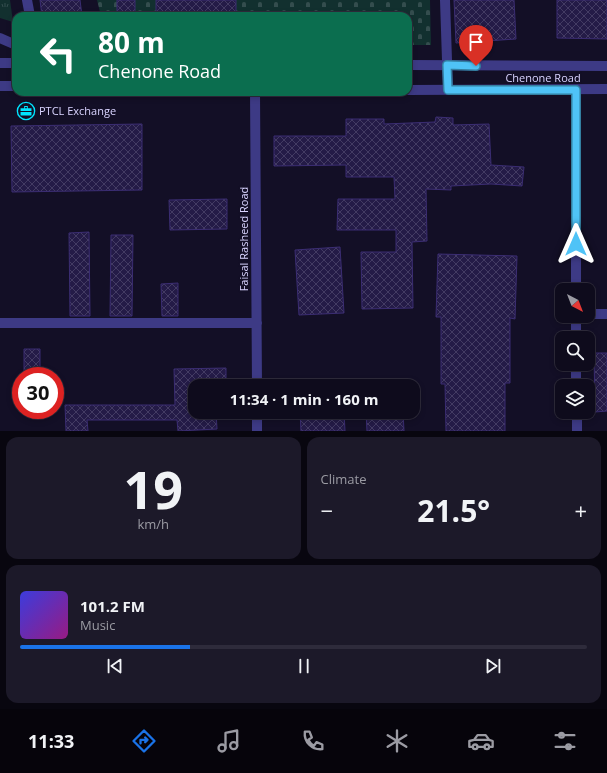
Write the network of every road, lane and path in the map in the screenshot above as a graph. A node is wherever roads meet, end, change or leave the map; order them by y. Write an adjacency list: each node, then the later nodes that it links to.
1 (27, 0): 3 (street)
2 (445, 0): 9 (street)
3 (29, 12)
4 (0, 38): 5 (street)
5 (12, 43)
6 (0, 62): 7 (street)
7 (12, 63)
8 (412, 65): 9 (street, Chenone Road)
9 (447, 65): 10 (street, Chenone Road); 15 (street)
10 (607, 66)
11 (0, 86): 12 (street)
12 (12, 86)
13 (607, 89): 16 (street, Chenone Road)
14 (412, 90): 15 (street, Chenone Road)
15 (448, 90): 16 (street, Chenone Road)
16 (576, 90): 18 (street)
17 (255, 96): 21 (street, Faisal Rasheed Road)
18 (576, 283)
19 (595, 314): 20 (street)
20 (607, 314)
21 (256, 323): 22 (street); 23 (street, Faisal Rasheed Road)
22 (0, 324)
23 (257, 379)
24 (257, 419): 26 (street)
25 (576, 419): 27 (street)
26 (257, 431)
27 (577, 431)

